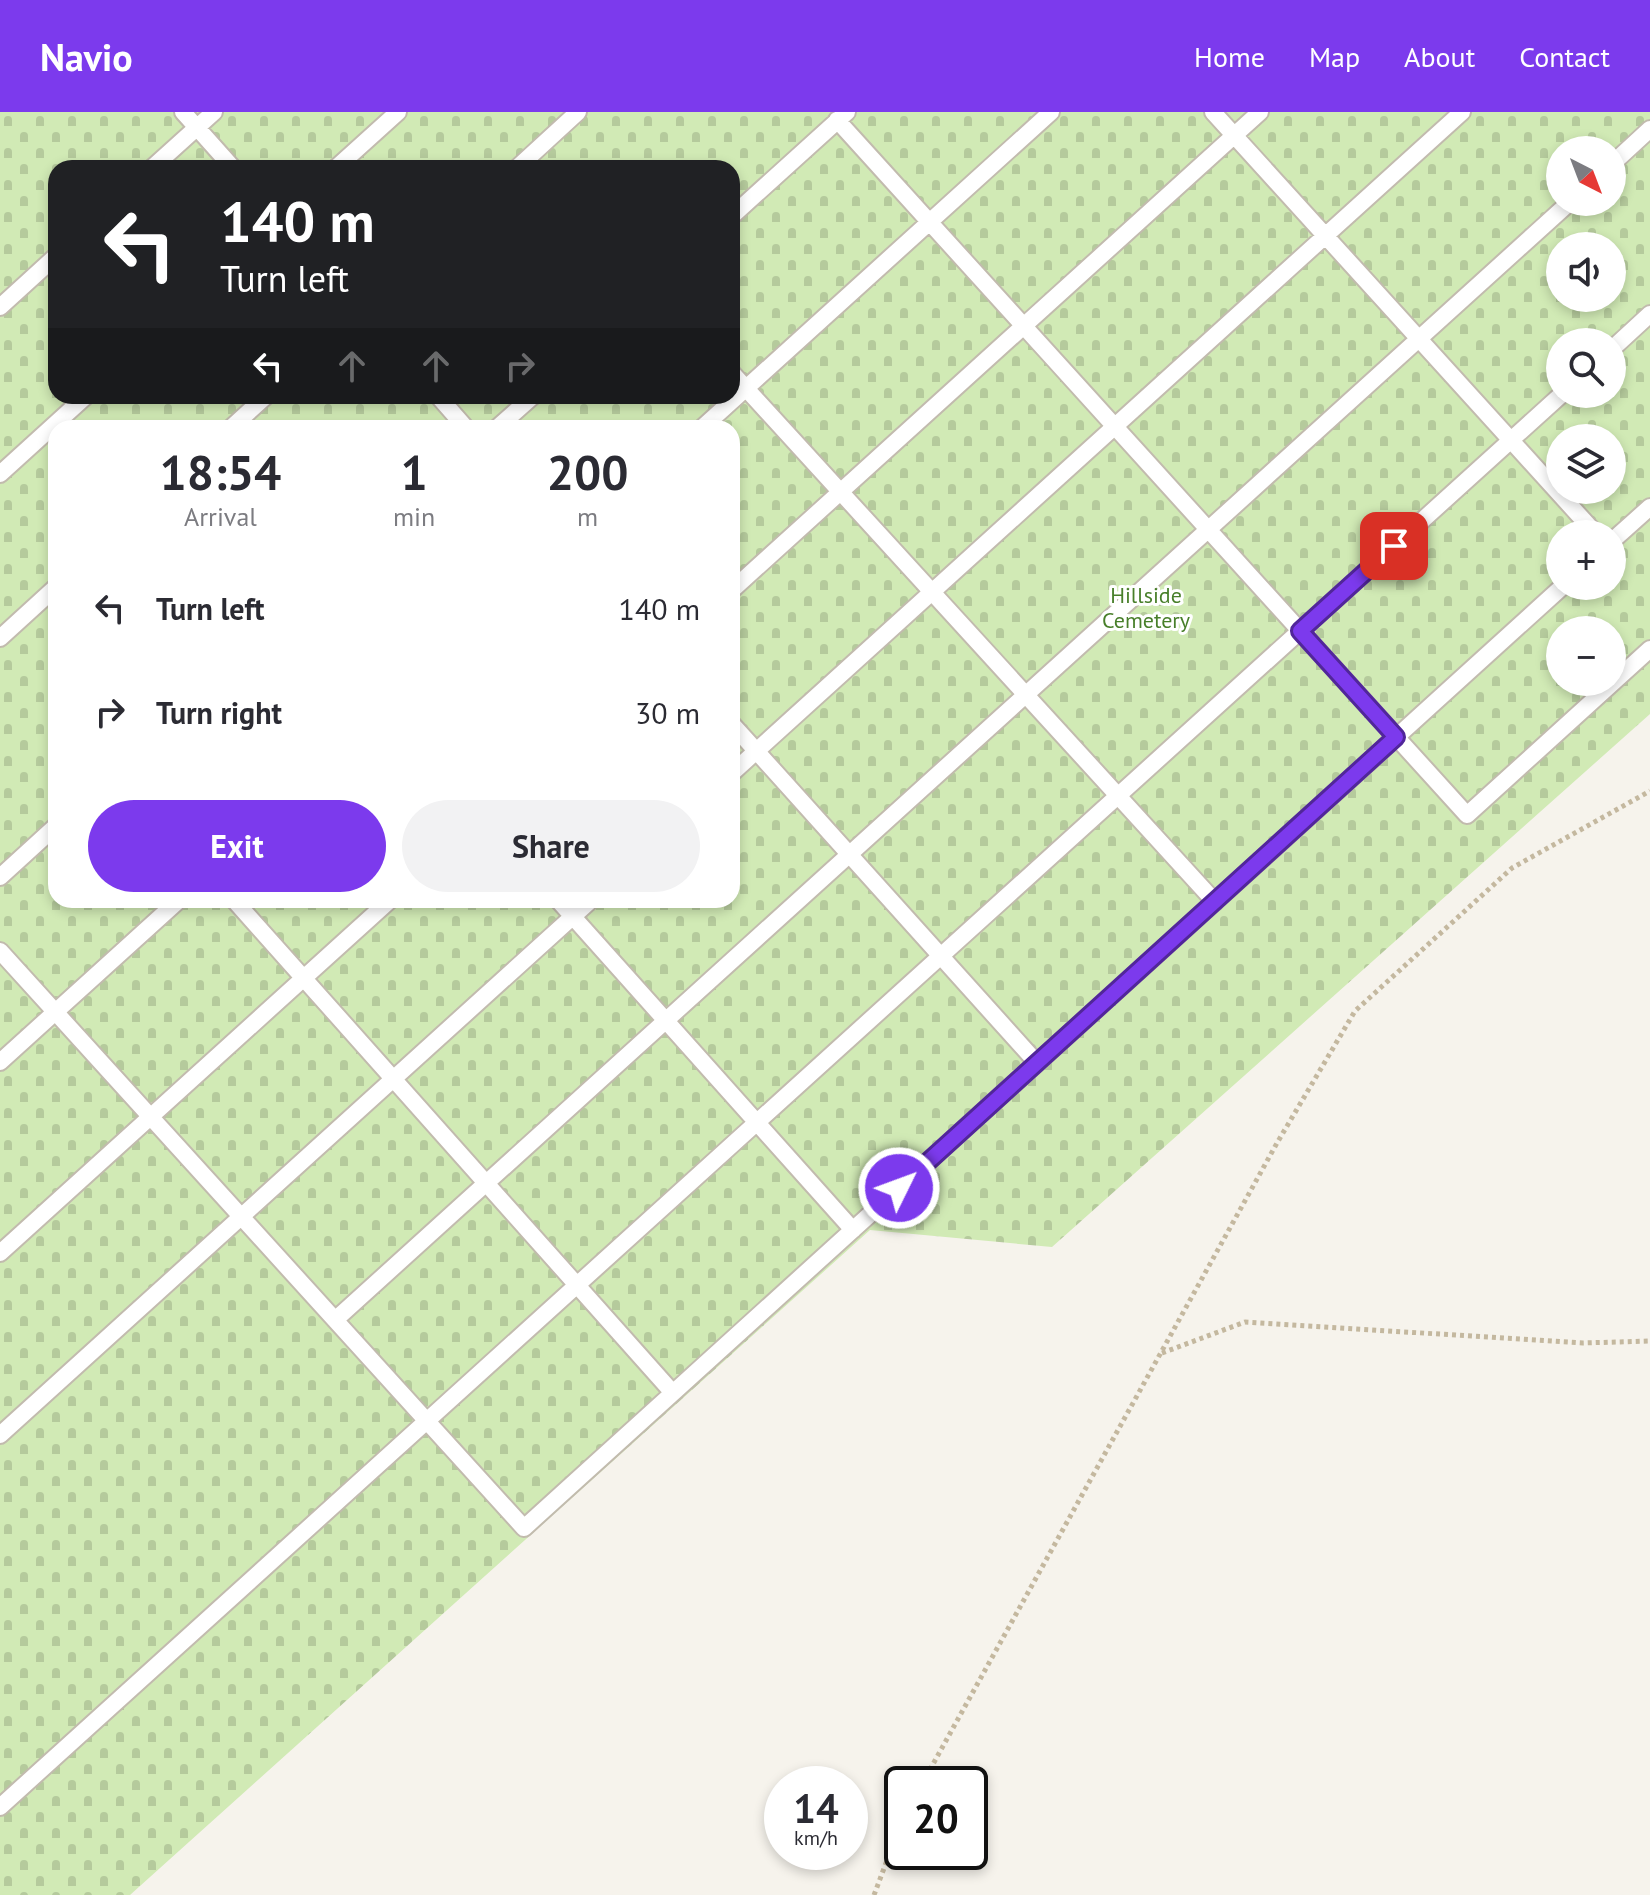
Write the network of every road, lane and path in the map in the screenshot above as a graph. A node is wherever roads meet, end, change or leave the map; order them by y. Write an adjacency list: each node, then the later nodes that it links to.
1 (183, 112): 10 (lane)
2 (214, 112): 10 (lane)
3 (398, 112): 16 (lane)
4 (578, 112): 17 (lane)
5 (1051, 112): 20 (lane)
6 (1213, 112): 12 (lane)
7 (1260, 112): 12 (lane)
8 (1462, 112): 21 (lane)
9 (842, 116): 18 (lane); 20 (lane)
10 (197, 127): 14 (lane); 15 (lane)
11 (1650, 129): 13 (lane)
12 (1234, 136): 21 (lane); 25 (lane)
13 (1626, 151)
14 (161, 160)
15 (226, 160)
16 (345, 160)
17 (526, 160)
18 (740, 209)
19 (1555, 216): 27 (lane)
20 (930, 222): 25 (lane); 29 (lane)
21 (1325, 236): 27 (lane); 42 (lane)
22 (48, 263): 23 (lane)
23 (0, 307)
24 (1650, 314): 26 (lane)
25 (1024, 326): 42 (lane); 46 (lane)
26 (1626, 336)
27 (1419, 339): 44 (lane); 50 (lane)
28 (740, 382): 29 (lane)
29 (746, 388): 30 (lane); 46 (lane)
30 (740, 393)
31 (77, 404): 37 (lane)
32 (257, 404): 38 (lane)
33 (445, 404): 39 (lane)
34 (524, 404): 40 (lane)
35 (728, 404): 41 (lane)
36 (1546, 408): 44 (lane)
37 (60, 420)
38 (240, 420)
39 (459, 420)
40 (506, 420)
41 (711, 420)
42 (1114, 426): 50 (lane); 52 (lane)
43 (48, 430): 45 (lane)
44 (1511, 440): 48 (lane); 55 (lane)
45 (0, 474)
46 (841, 492): 51 (lane); 52 (lane)
47 (1650, 507): 49 (lane)
48 (1583, 520)
49 (1626, 528)
50 (1208, 529): 55 (lane); 58 (lane)
51 (740, 583)
52 (932, 592): 58 (lane); 61 (lane)
53 (48, 594): 56 (lane)
54 (1548, 600): 60 (lane)
55 (1300, 631): 60 (lane); 64 (lane)
56 (0, 638)
57 (1650, 649): 60 (lane)
58 (1026, 695): 64 (lane); 66 (lane)
59 (740, 733): 61 (lane)
60 (1396, 737): 68 (lane)
61 (756, 751): 62 (lane); 66 (lane)
62 (740, 766)
63 (1650, 791): 92 (path)
64 (1118, 795): 68 (lane); 76 (lane)
65 (48, 833): 67 (lane)
66 (849, 855): 76 (lane); 79 (lane)
67 (0, 877)
68 (1215, 902): 81 (lane)
69 (170, 908): 78 (lane)
70 (241, 908): 77 (lane)
71 (381, 908): 77 (lane)
72 (566, 908): 74 (lane)
73 (582, 908): 74 (lane)
74 (573, 916): 79 (lane); 82 (lane)
75 (0, 951): 78 (lane)
76 (941, 956): 81 (lane); 84 (lane)
77 (303, 978): 82 (lane); 83 (lane)
78 (55, 1012): 80 (lane); 83 (lane)
79 (666, 1021): 84 (lane); 85 (lane)
80 (0, 1062)
81 (1037, 1063): 87 (lane)
82 (393, 1079): 85 (lane); 86 (lane)
83 (150, 1117): 86 (lane); 88 (lane)
84 (757, 1123): 87 (lane); 89 (lane)
85 (487, 1184): 89 (lane); 90 (lane)
86 (241, 1217): 90 (lane); 95 (lane)
87 (853, 1230): 93 (lane)
88 (0, 1253)
89 (577, 1285): 93 (lane); 94 (lane)
90 (335, 1320): 94 (lane)
91 (1650, 1341): 92 (path)
92 (1162, 1353): 96 (path)
93 (673, 1393): 94 (lane)
94 (427, 1421): 97 (lane)
95 (0, 1435)
96 (932, 1766)
97 (0, 1807)
98 (884, 1868): 99 (path)
99 (874, 1895)

